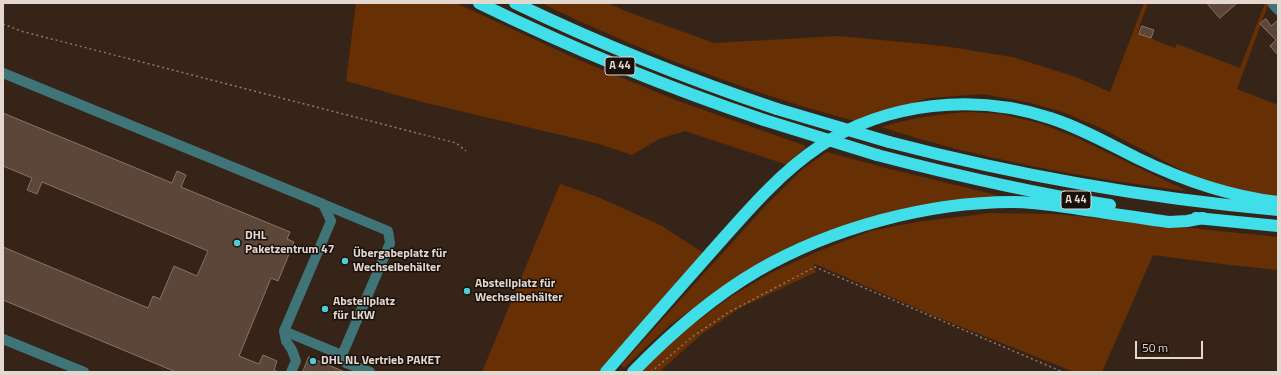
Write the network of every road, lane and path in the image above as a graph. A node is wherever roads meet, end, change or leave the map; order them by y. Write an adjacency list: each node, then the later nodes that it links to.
1 (479, 3): 11 (highway, A 44, bridge)
2 (515, 3): 10 (highway, A 44, bridge)
3 (1272, 3): 4 (street)
4 (1278, 10)
5 (3, 24): 7 (path)
6 (3, 72): 9 (street)
7 (466, 151)
8 (1278, 202): 20 (highway)
9 (323, 204): 13 (street); 15 (street)
10 (1278, 210)
11 (1203, 218): 12 (highway, A 44); 21 (highway)
12 (1278, 226)
13 (284, 331): 15 (street); 18 (street)
14 (3, 338): 17 (street)
15 (342, 354): 16 (street)
16 (356, 369): 19 (street)
17 (84, 372)
18 (291, 372)
19 (370, 372)
20 (606, 372)
21 (633, 372)
22 (651, 372): 23 (path)
23 (1063, 372)

